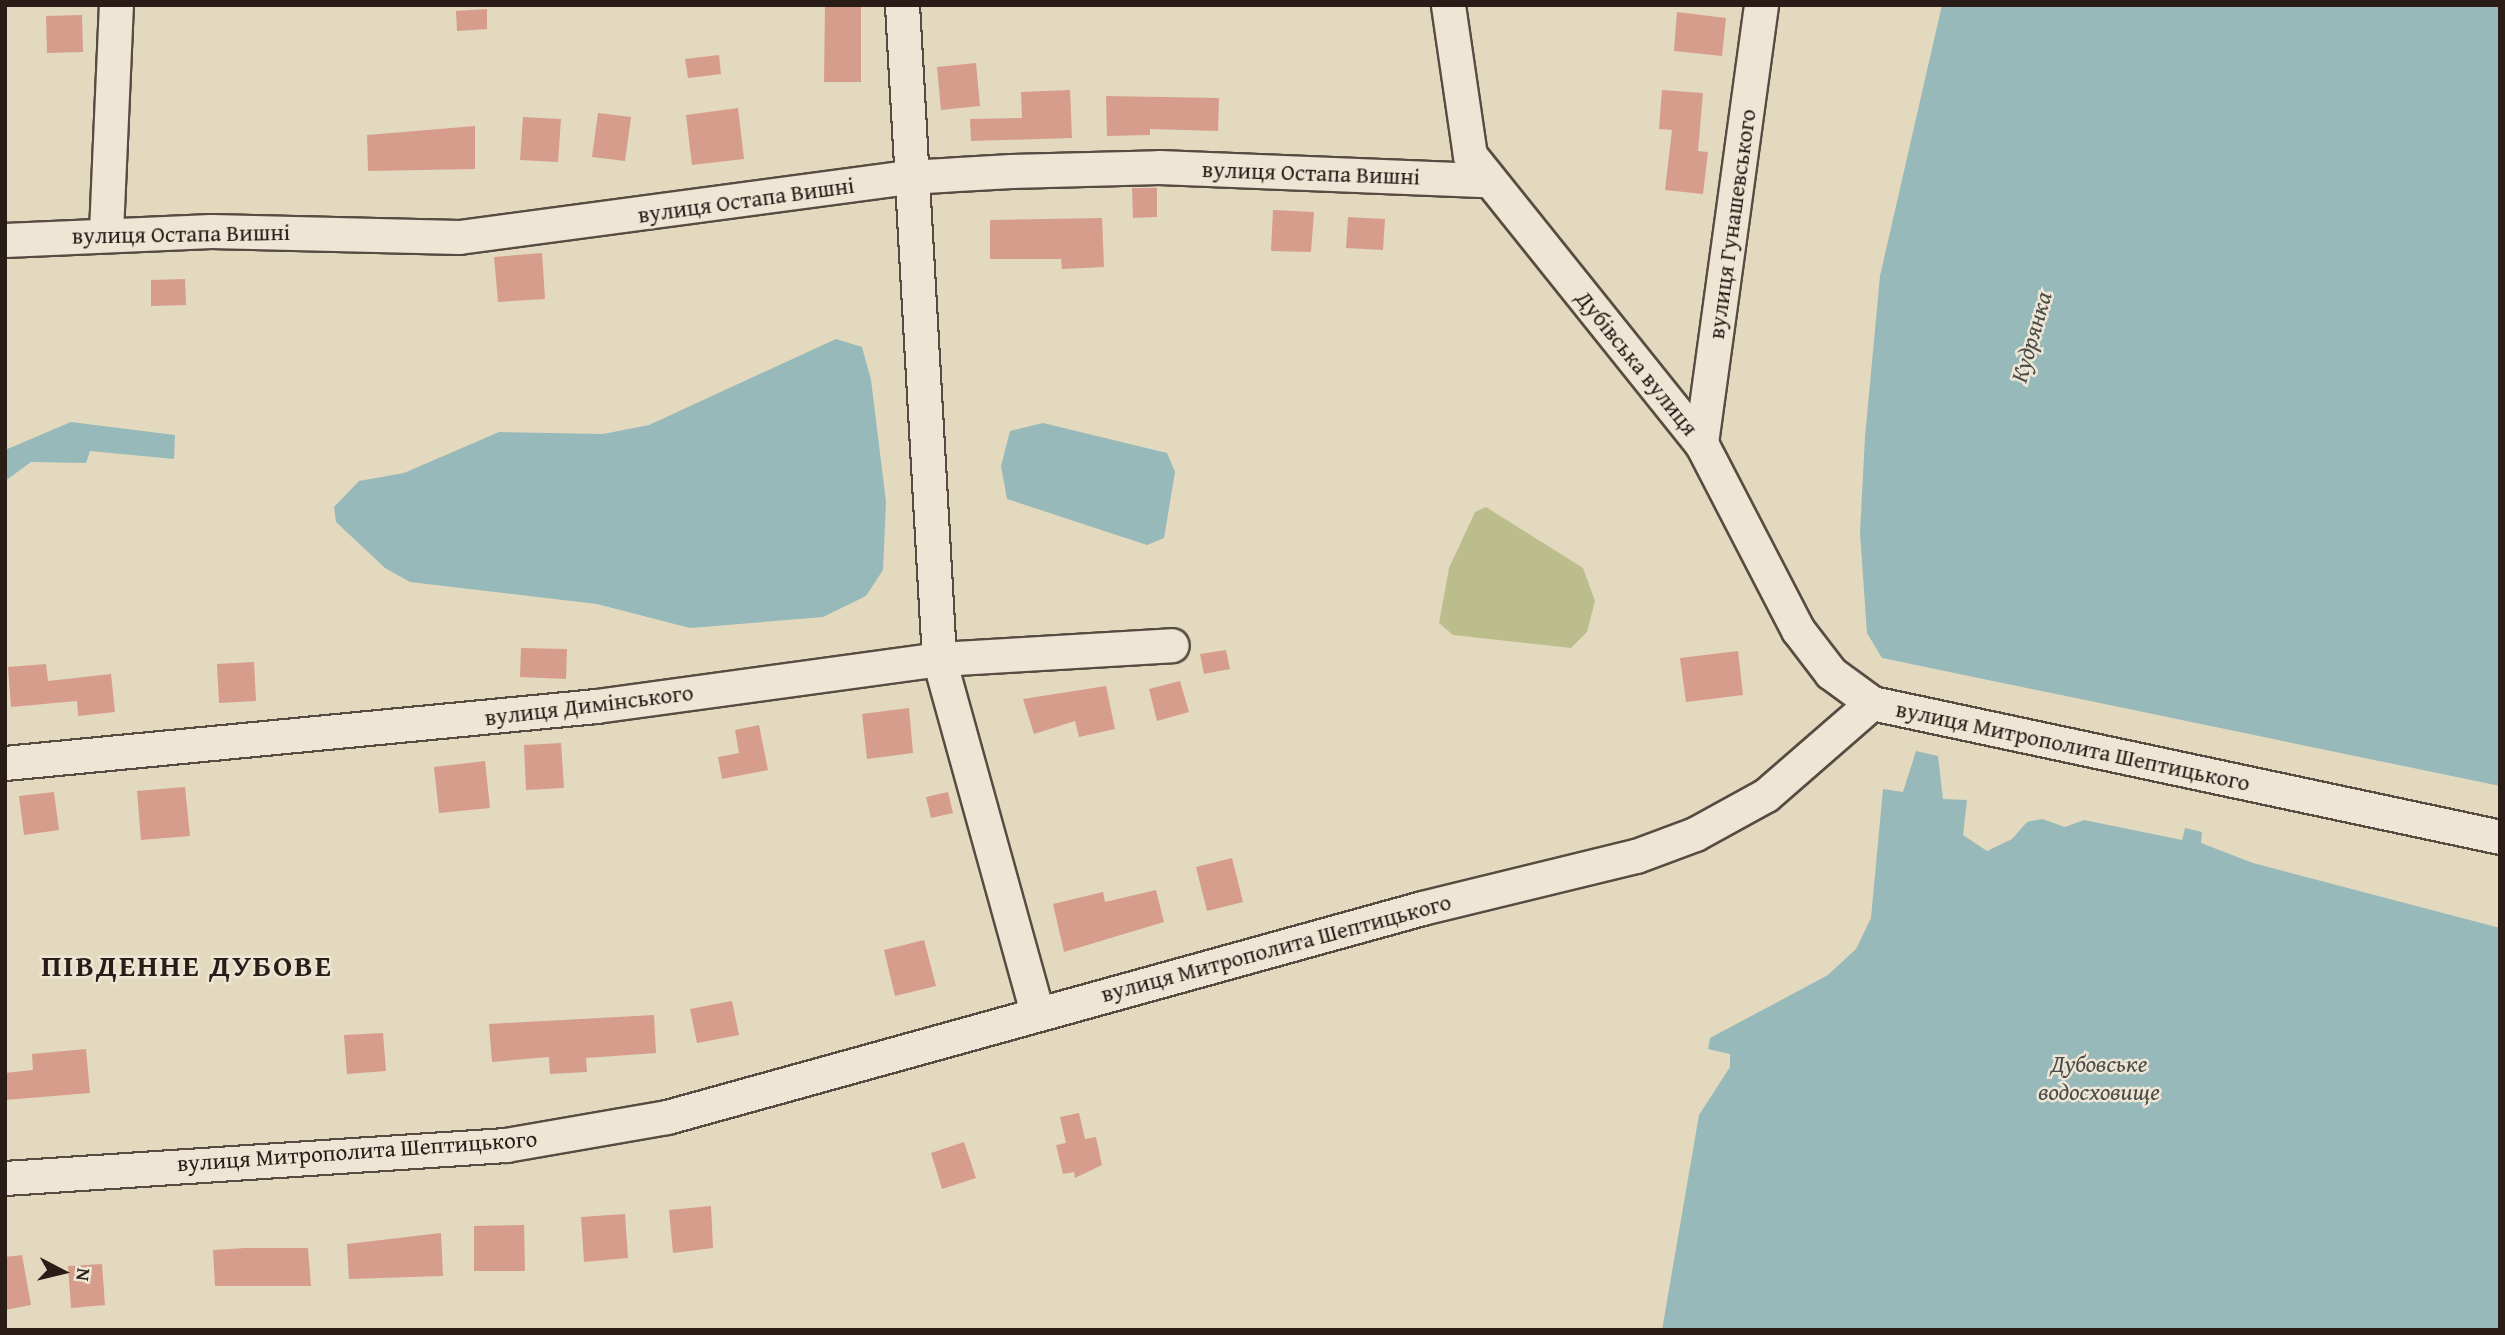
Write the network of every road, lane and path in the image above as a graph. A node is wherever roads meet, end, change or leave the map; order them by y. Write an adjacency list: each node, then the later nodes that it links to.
1 (116, 5): 7 (street)
2 (902, 5): 5 (street)
3 (1448, 5): 6 (street, Дубівська вулиця)
4 (1761, 5): 9 (street, вулиця Гунашевського)
5 (907, 177): 6 (street, вулиця Остапа Вишні); 7 (street, вулиця Остапа Вишні); 11 (street)
6 (1487, 180): 9 (street, Дубівська вулиця)
7 (106, 232): 8 (street, вулиця Остапа Вишні)
8 (5, 240)
9 (1701, 443): 12 (street, Дубівська вулиця)
10 (1172, 645): 11 (street, вулиця Димінського)
11 (939, 659): 13 (street, вулиця Димінського); 15 (street)
12 (1872, 703): 14 (street, вулиця Митрополита Шептицького); 15 (street, вулиця Митрополита Шептицького)
13 (5, 763)
14 (2500, 837)
15 (1037, 1012): 16 (street, вулиця Митрополита Шептицького)
16 (5, 1178)

